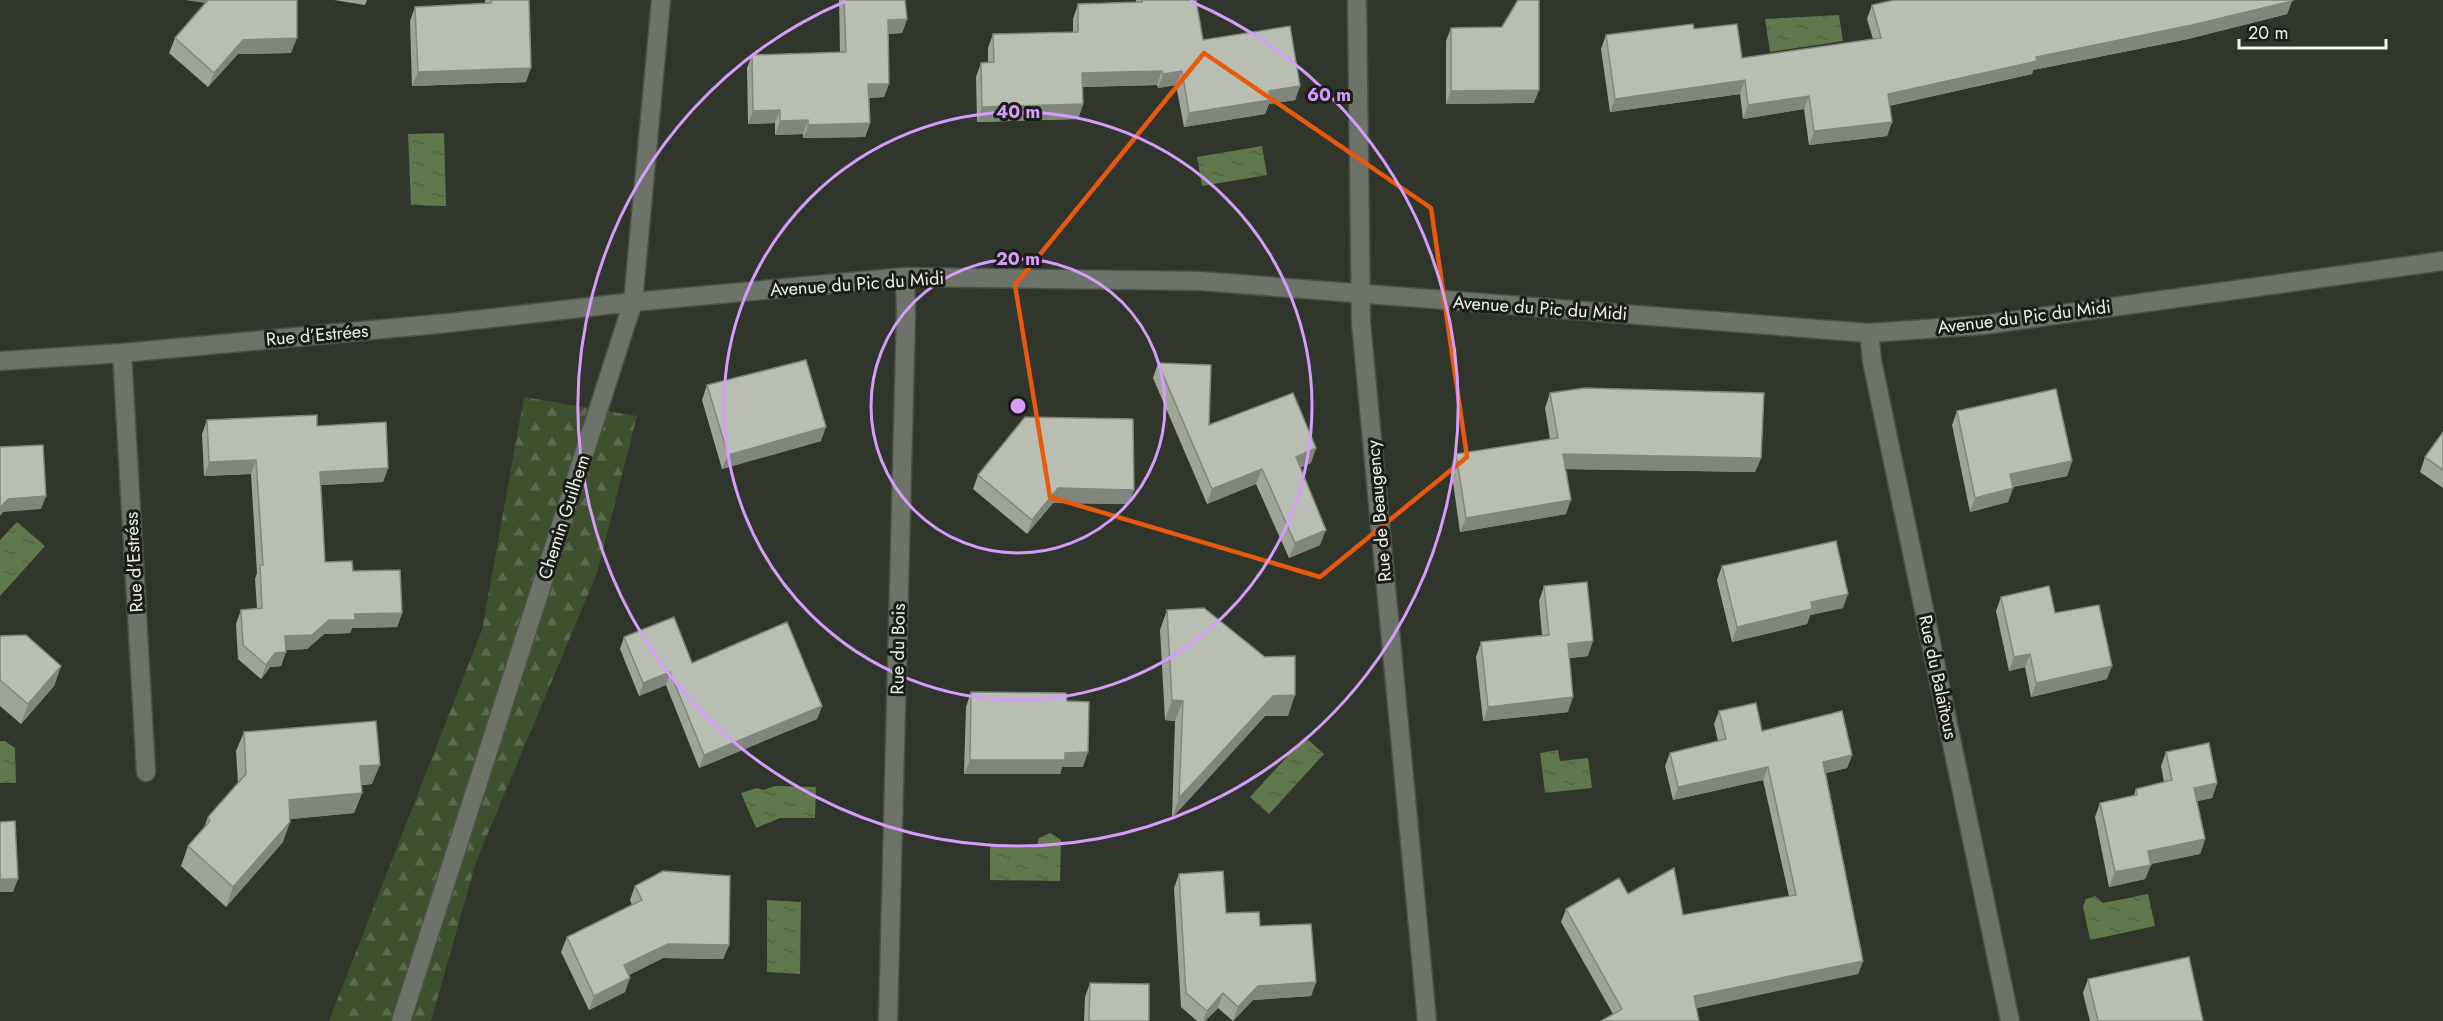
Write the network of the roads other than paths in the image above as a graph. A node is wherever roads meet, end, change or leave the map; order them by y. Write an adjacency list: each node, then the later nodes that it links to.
1 (661, 0): 6 (street, Chemin Guilhem)
2 (1357, 0): 5 (street, Rue de Beaugency)
3 (2443, 261): 7 (street, Avenue du Pic du Midi)
4 (905, 277): 5 (street, Avenue du Pic du Midi); 6 (street, Avenue du Pic du Midi); 12 (street, Rue du Bois)
5 (1361, 294): 7 (street, Avenue du Pic du Midi); 13 (street, Rue de Beaugency)
6 (633, 302): 8 (street, Rue d’Estrées); 11 (street, Chemin Guilhem)
7 (1869, 333): 14 (street, Rue du Balaïtous)
8 (122, 352): 9 (street, Rue d’Estrées); 10 (street, Rue d'Estréss)
9 (0, 361)
10 (146, 772)
11 (401, 1021)
12 (888, 1021)
13 (1427, 1021)
14 (2010, 1021)

